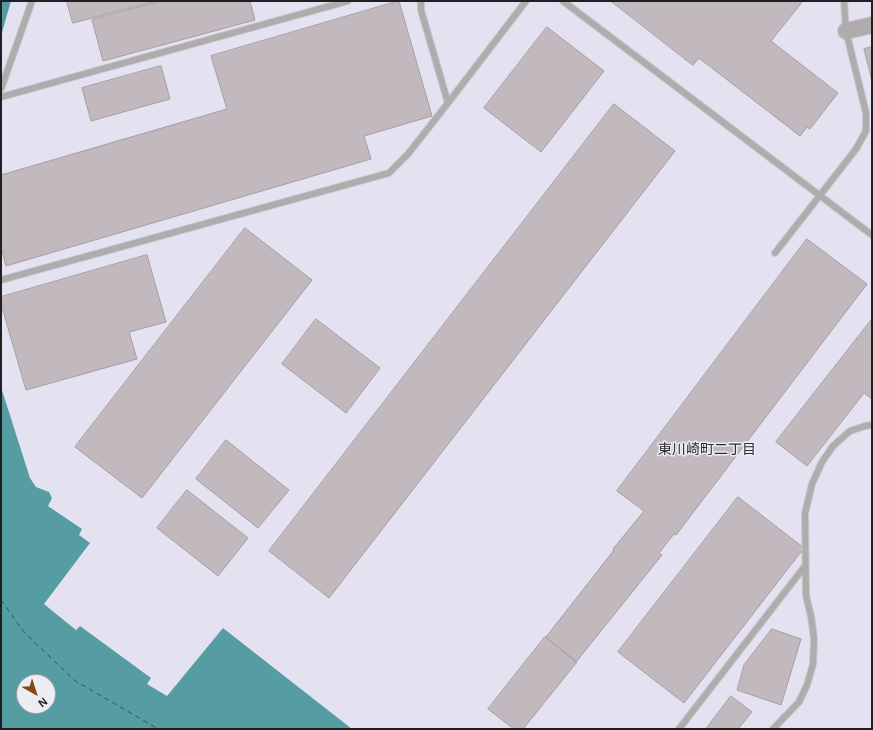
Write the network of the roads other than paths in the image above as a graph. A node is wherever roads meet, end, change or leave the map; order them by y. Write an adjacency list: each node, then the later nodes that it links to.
1 (32, 1): 9 (lane)
2 (348, 1): 10 (lane)
3 (421, 1): 11 (lane)
4 (526, 1): 11 (lane)
5 (562, 1): 15 (lane)
6 (844, 1): 8 (lane)
7 (872, 25): 8 (street)
8 (846, 31): 12 (lane)
9 (1, 89)
10 (1, 97)
11 (448, 103): 18 (lane)
12 (869, 119): 13 (lane)
13 (866, 131): 14 (lane); 15 (lane)
14 (872, 135)
15 (820, 195): 16 (lane); 17 (lane)
16 (872, 235)
17 (775, 253)
18 (1, 280)
19 (872, 425): 20 (lane)
20 (806, 566): 21 (lane); 22 (lane)
21 (679, 729)
22 (773, 729)

